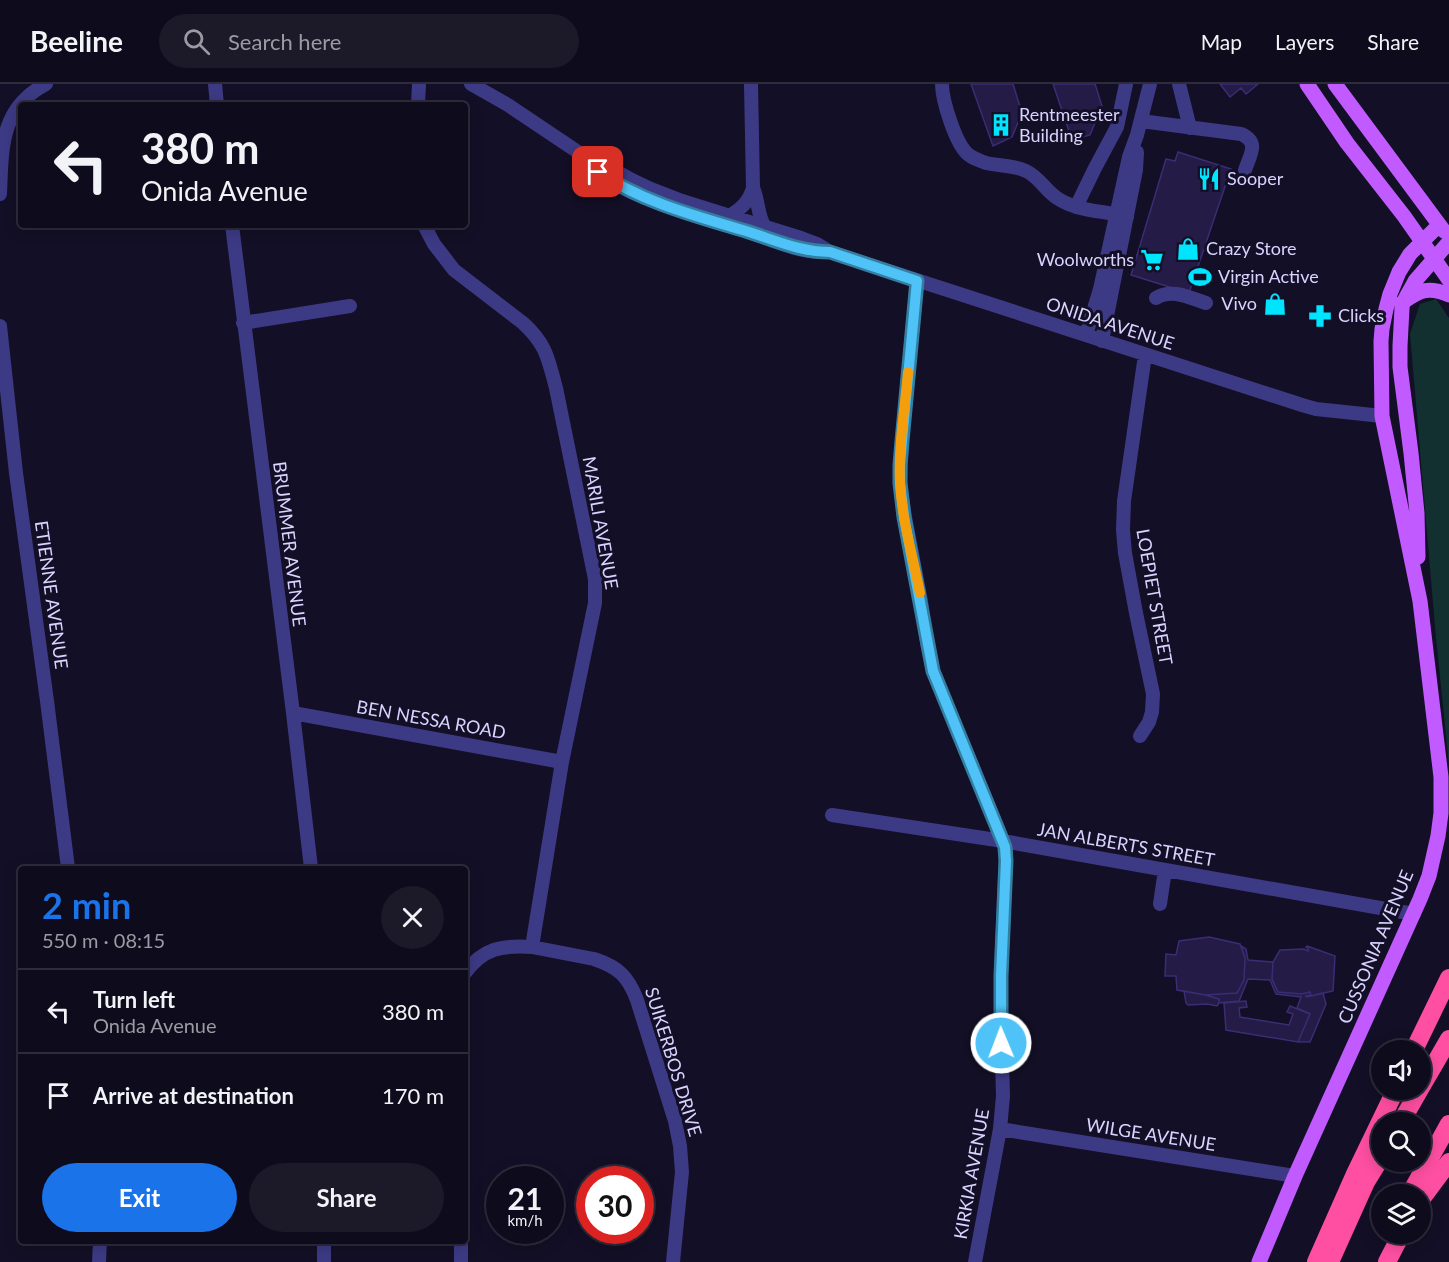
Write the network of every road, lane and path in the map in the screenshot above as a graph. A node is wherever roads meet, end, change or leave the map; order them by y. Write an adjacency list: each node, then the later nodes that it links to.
1 (46, 84): 12 (street)
2 (215, 84): 13 (street)
3 (419, 84): 14 (street)
4 (471, 84): 18 (street, ONIDA AVENUE)
5 (751, 84): 20 (street)
6 (942, 84): 22 (street)
7 (1126, 84): 22 (street)
8 (1150, 84): 16 (street)
9 (1179, 84): 17 (street)
10 (1307, 84): 30 (main road)
11 (1335, 84): 25 (main road)
12 (22, 102)
13 (217, 102)
14 (418, 102)
15 (18, 108): 21 (street)
16 (1141, 121): 17 (street); 24 (street)
17 (1191, 128): 19 (street)
18 (584, 156): 23 (street, ONIDA AVENUE); 31 (street, ONIDA AVENUE)
19 (1245, 170)
20 (753, 188): 23 (street); 26 (street)
21 (0, 194)
22 (1076, 207): 24 (street)
23 (729, 216): 26 (street, ONIDA AVENUE)
24 (1121, 216): 33 (street)
25 (1439, 225): 29 (main road); 30 (main road, CUSSONIA AVENUE)
26 (765, 227): 31 (street, ONIDA AVENUE)
27 (232, 228): 41 (street, BRUMMER AVENUE)
28 (426, 228): 50 (street, MARILI AVENUE)
29 (1449, 240): 32 (main road)
30 (1422, 241): 32 (main road); 46 (main road, CUSSONIA AVENUE)
31 (830, 252): 35 (street, ONIDA AVENUE)
32 (1434, 258): 34 (main road); 38 (main road)
33 (1109, 276): 43 (street); 44 (street)
34 (1449, 280)
35 (917, 281): 43 (street, ONIDA AVENUE); 52 (street, KIRKIA AVENUE)
36 (1449, 295): 38 (main road)
37 (1156, 298): 39 (street)
38 (1403, 302): 46 (main road); 47 (main road)
39 (1206, 303)
40 (350, 306): 41 (street)
41 (243, 323): 48 (street, BRUMMER AVENUE)
42 (0, 326): 53 (street, ETIENNE AVENUE)
43 (1086, 335): 44 (street, ONIDA AVENUE)
44 (1102, 341): 45 (street, ONIDA AVENUE)
45 (1145, 355): 46 (street, ONIDA AVENUE); 49 (street, LOEPIET STREET)
46 (1382, 416): 47 (main road, CUSSONIA AVENUE)
47 (1420, 601): 57 (main road, CUSSONIA AVENUE)
48 (293, 713): 50 (street, BEN NESSA ROAD); 54 (street, BRUMMER AVENUE)
49 (1140, 736)
50 (562, 762): 58 (street, MARILI AVENUE)
51 (832, 815): 52 (street, JAN ALBERTS STREET)
52 (1003, 841): 55 (street, JAN ALBERTS STREET); 66 (street, KIRKIA AVENUE)
53 (68, 866)
54 (311, 866)
55 (1165, 870): 56 (street); 57 (street, JAN ALBERTS STREET)
56 (1160, 904)
57 (1414, 914): 69 (main road, CUSSONIA AVENUE)
58 (532, 947): 59 (street, SUIKERBOS DRIVE); 80 (street, SUIKERBOS DRIVE)
59 (468, 969)
60 (1449, 978): 62 (highway)
61 (1449, 1039): 63 (highway)
62 (1419, 1040)
63 (1431, 1070)
64 (1390, 1100): 83 (highway)
65 (1449, 1124): 70 (highway)
66 (1000, 1129): 69 (street, WILGE AVENUE); 81 (street, KIRKIA AVENUE)
67 (1449, 1162): 71 (highway)
68 (1372, 1172): 84 (highway)
69 (1295, 1176): 82 (main road, CUSSONIA AVENUE)
70 (1416, 1184)
71 (1431, 1186)
72 (100, 1244): 77 (street)
73 (324, 1244): 78 (street)
74 (461, 1244): 79 (street)
75 (1385, 1244): 85 (highway)
76 (1396, 1244): 86 (highway)
77 (99, 1262)
78 (324, 1262)
79 (461, 1262)
80 (673, 1262)
81 (975, 1262)
82 (1259, 1262)
83 (1316, 1262)
84 (1330, 1262)
85 (1376, 1262)
86 (1387, 1262)

